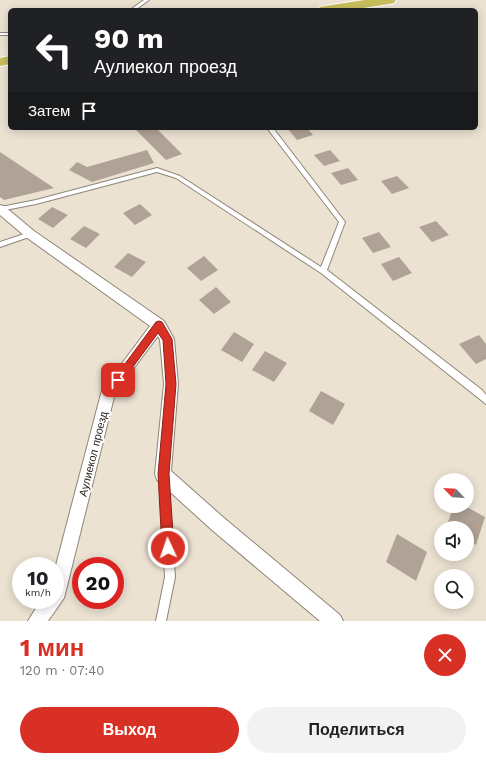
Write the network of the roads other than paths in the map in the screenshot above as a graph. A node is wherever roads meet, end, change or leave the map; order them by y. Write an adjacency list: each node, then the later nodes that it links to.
1 (147, 0): 3 (lane)
2 (389, 0): 4 (highway)
3 (135, 8)
4 (338, 8)
5 (272, 130): 9 (lane)
6 (0, 209): 7 (street); 9 (lane)
7 (30, 234): 8 (lane); 10 (street)
8 (0, 245)
9 (323, 270): 11 (lane)
10 (159, 325): 12 (street); 13 (street, Аулиекол проезд)
11 (486, 400)
12 (163, 474): 16 (lane); 17 (street)
13 (64, 568)
14 (46, 609): 15 (street)
15 (37, 621)
16 (161, 621)
17 (334, 621)

